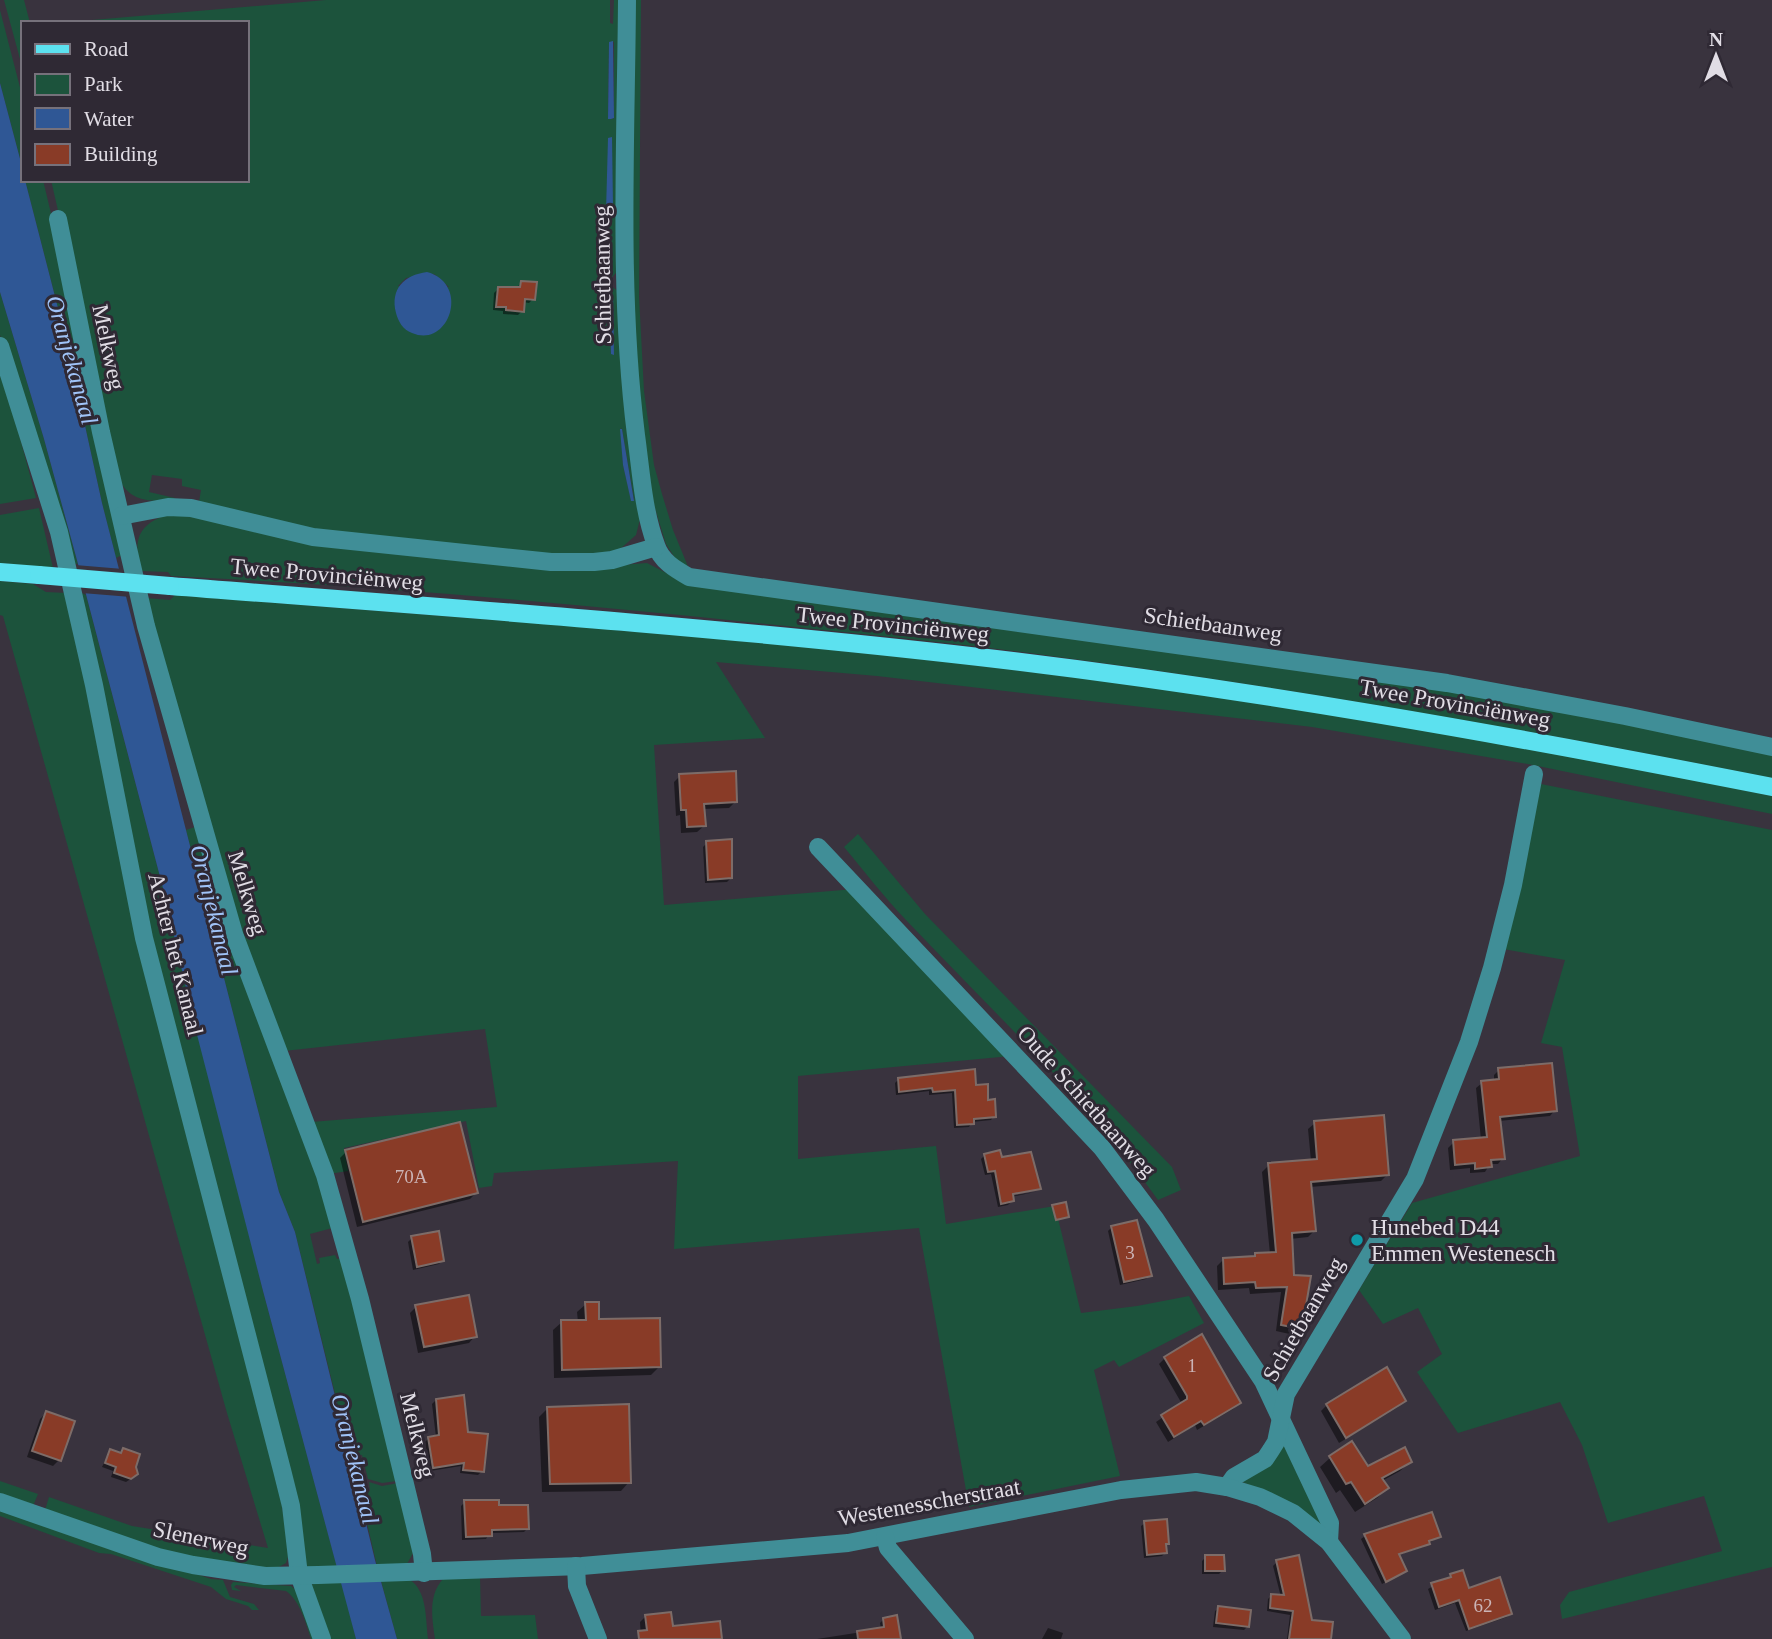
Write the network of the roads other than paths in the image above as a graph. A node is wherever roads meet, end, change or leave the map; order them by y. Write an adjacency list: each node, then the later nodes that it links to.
1 (627, 0): 5 (street, Schietbaanweg)
2 (58, 219): 4 (street, Melkweg)
3 (0, 346): 19 (street, Achter het Kanaal)
4 (121, 516): 5 (street); 18 (street, Melkweg)
5 (656, 547): 7 (street, Schietbaanweg)
6 (0, 572): 9 (main road, Twee Provinciënweg, bridge)
7 (1772, 747)
8 (1534, 774): 11 (street, Schietbaanweg)
9 (1772, 787)
10 (818, 846): 11 (street, Oude Schietbaanweg)
11 (1280, 1418): 12 (street); 15 (street, Oude Schietbaanweg)
12 (1227, 1487): 14 (street, Westenesscherstraat); 15 (street, Westenesscherstraat)
13 (0, 1502): 19 (street, Slenerweg)
14 (885, 1537): 16 (street, Westenesscherstraat); 22 (street)
15 (1329, 1542): 23 (street, Westenesscherstraat)
16 (576, 1566): 18 (street, Westenesscherstraat); 21 (street)
17 (400, 1573): 18 (street, Westenesscherstraat); 19 (street, Slenerweg)
18 (424, 1573)
19 (299, 1575): 20 (street, Achter het Kanaal)
20 (322, 1639)
21 (598, 1639)
22 (965, 1639)
23 (1402, 1639)

